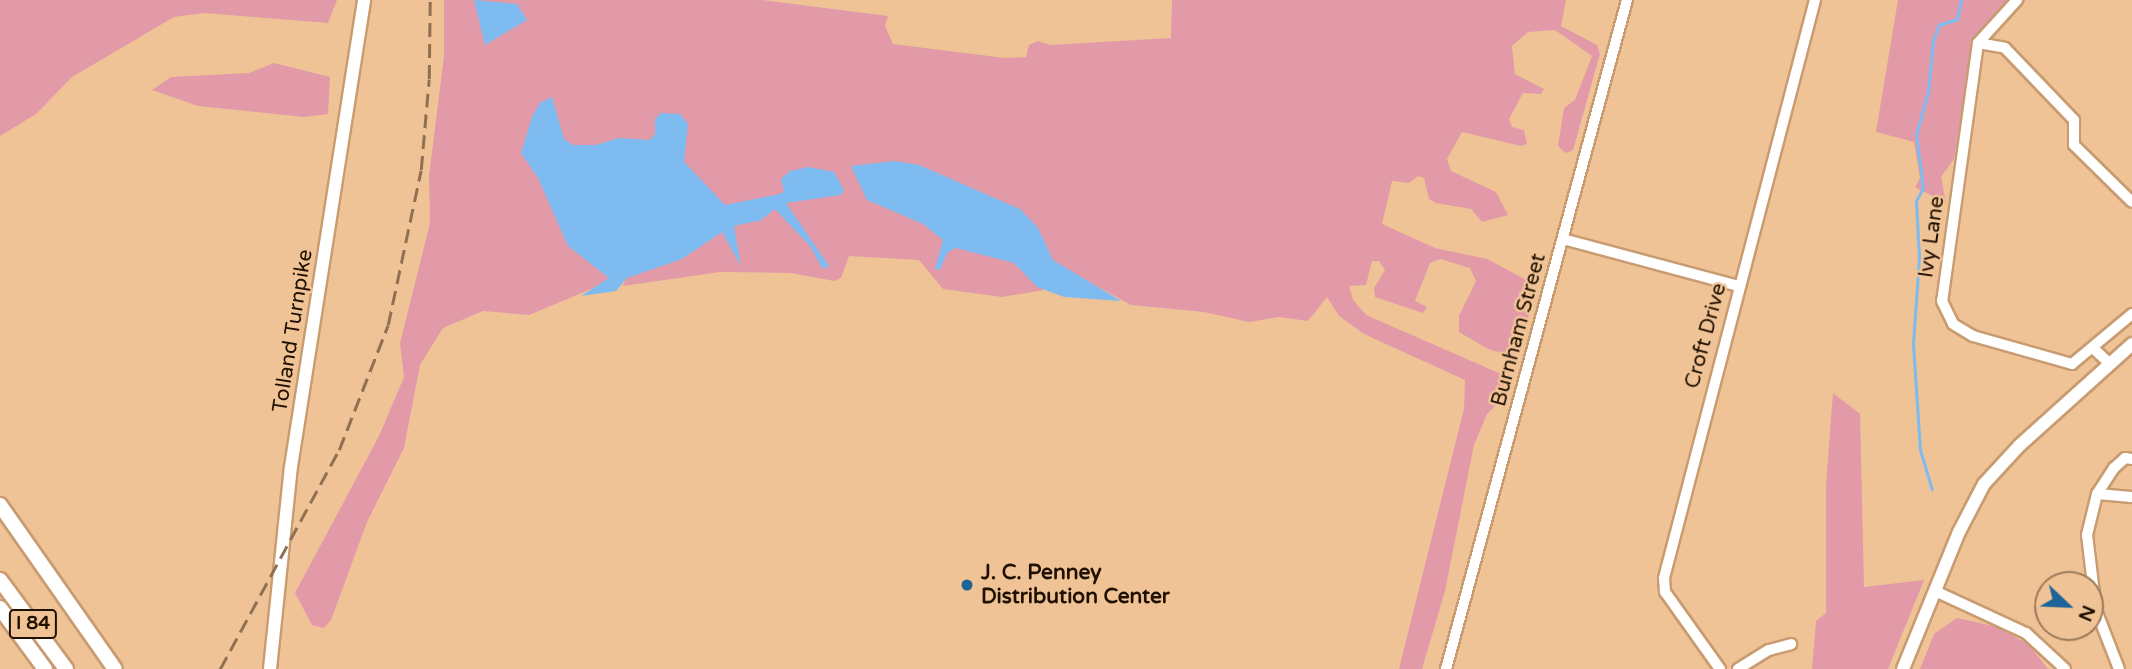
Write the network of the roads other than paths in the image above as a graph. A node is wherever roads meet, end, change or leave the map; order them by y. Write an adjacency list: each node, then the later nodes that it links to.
1 (364, 0): 24 (main road, Tolland Turnpike)
2 (1627, 0): 7 (street, Burnham Street)
3 (1815, 0): 8 (street, Croft Drive)
4 (2017, 0): 5 (street)
5 (1978, 43): 6 (street); 11 (street, Ivy Lane)
6 (2132, 202)
7 (1563, 239): 8 (street); 25 (street, Burnham Street)
8 (1739, 286): 26 (street, Croft Drive)
9 (2132, 314): 11 (street, Ivy Lane)
10 (2132, 344): 12 (main road)
11 (2094, 349): 12 (street)
12 (2110, 364): 18 (main road)
13 (2132, 458): 14 (street)
14 (2097, 494): 15 (street); 30 (street)
15 (2132, 497)
16 (0, 505): 23 (highway)
17 (0, 580): 22 (highway, I 84)
18 (1935, 591): 28 (main road); 29 (street)
19 (0, 608): 21 (highway)
20 (1791, 645): 27 (street)
21 (45, 669)
22 (66, 669)
23 (115, 669)
24 (270, 669)
25 (1446, 669)
26 (1720, 669)
27 (1738, 669)
28 (1903, 669)
29 (2065, 669)
30 (2119, 669)

